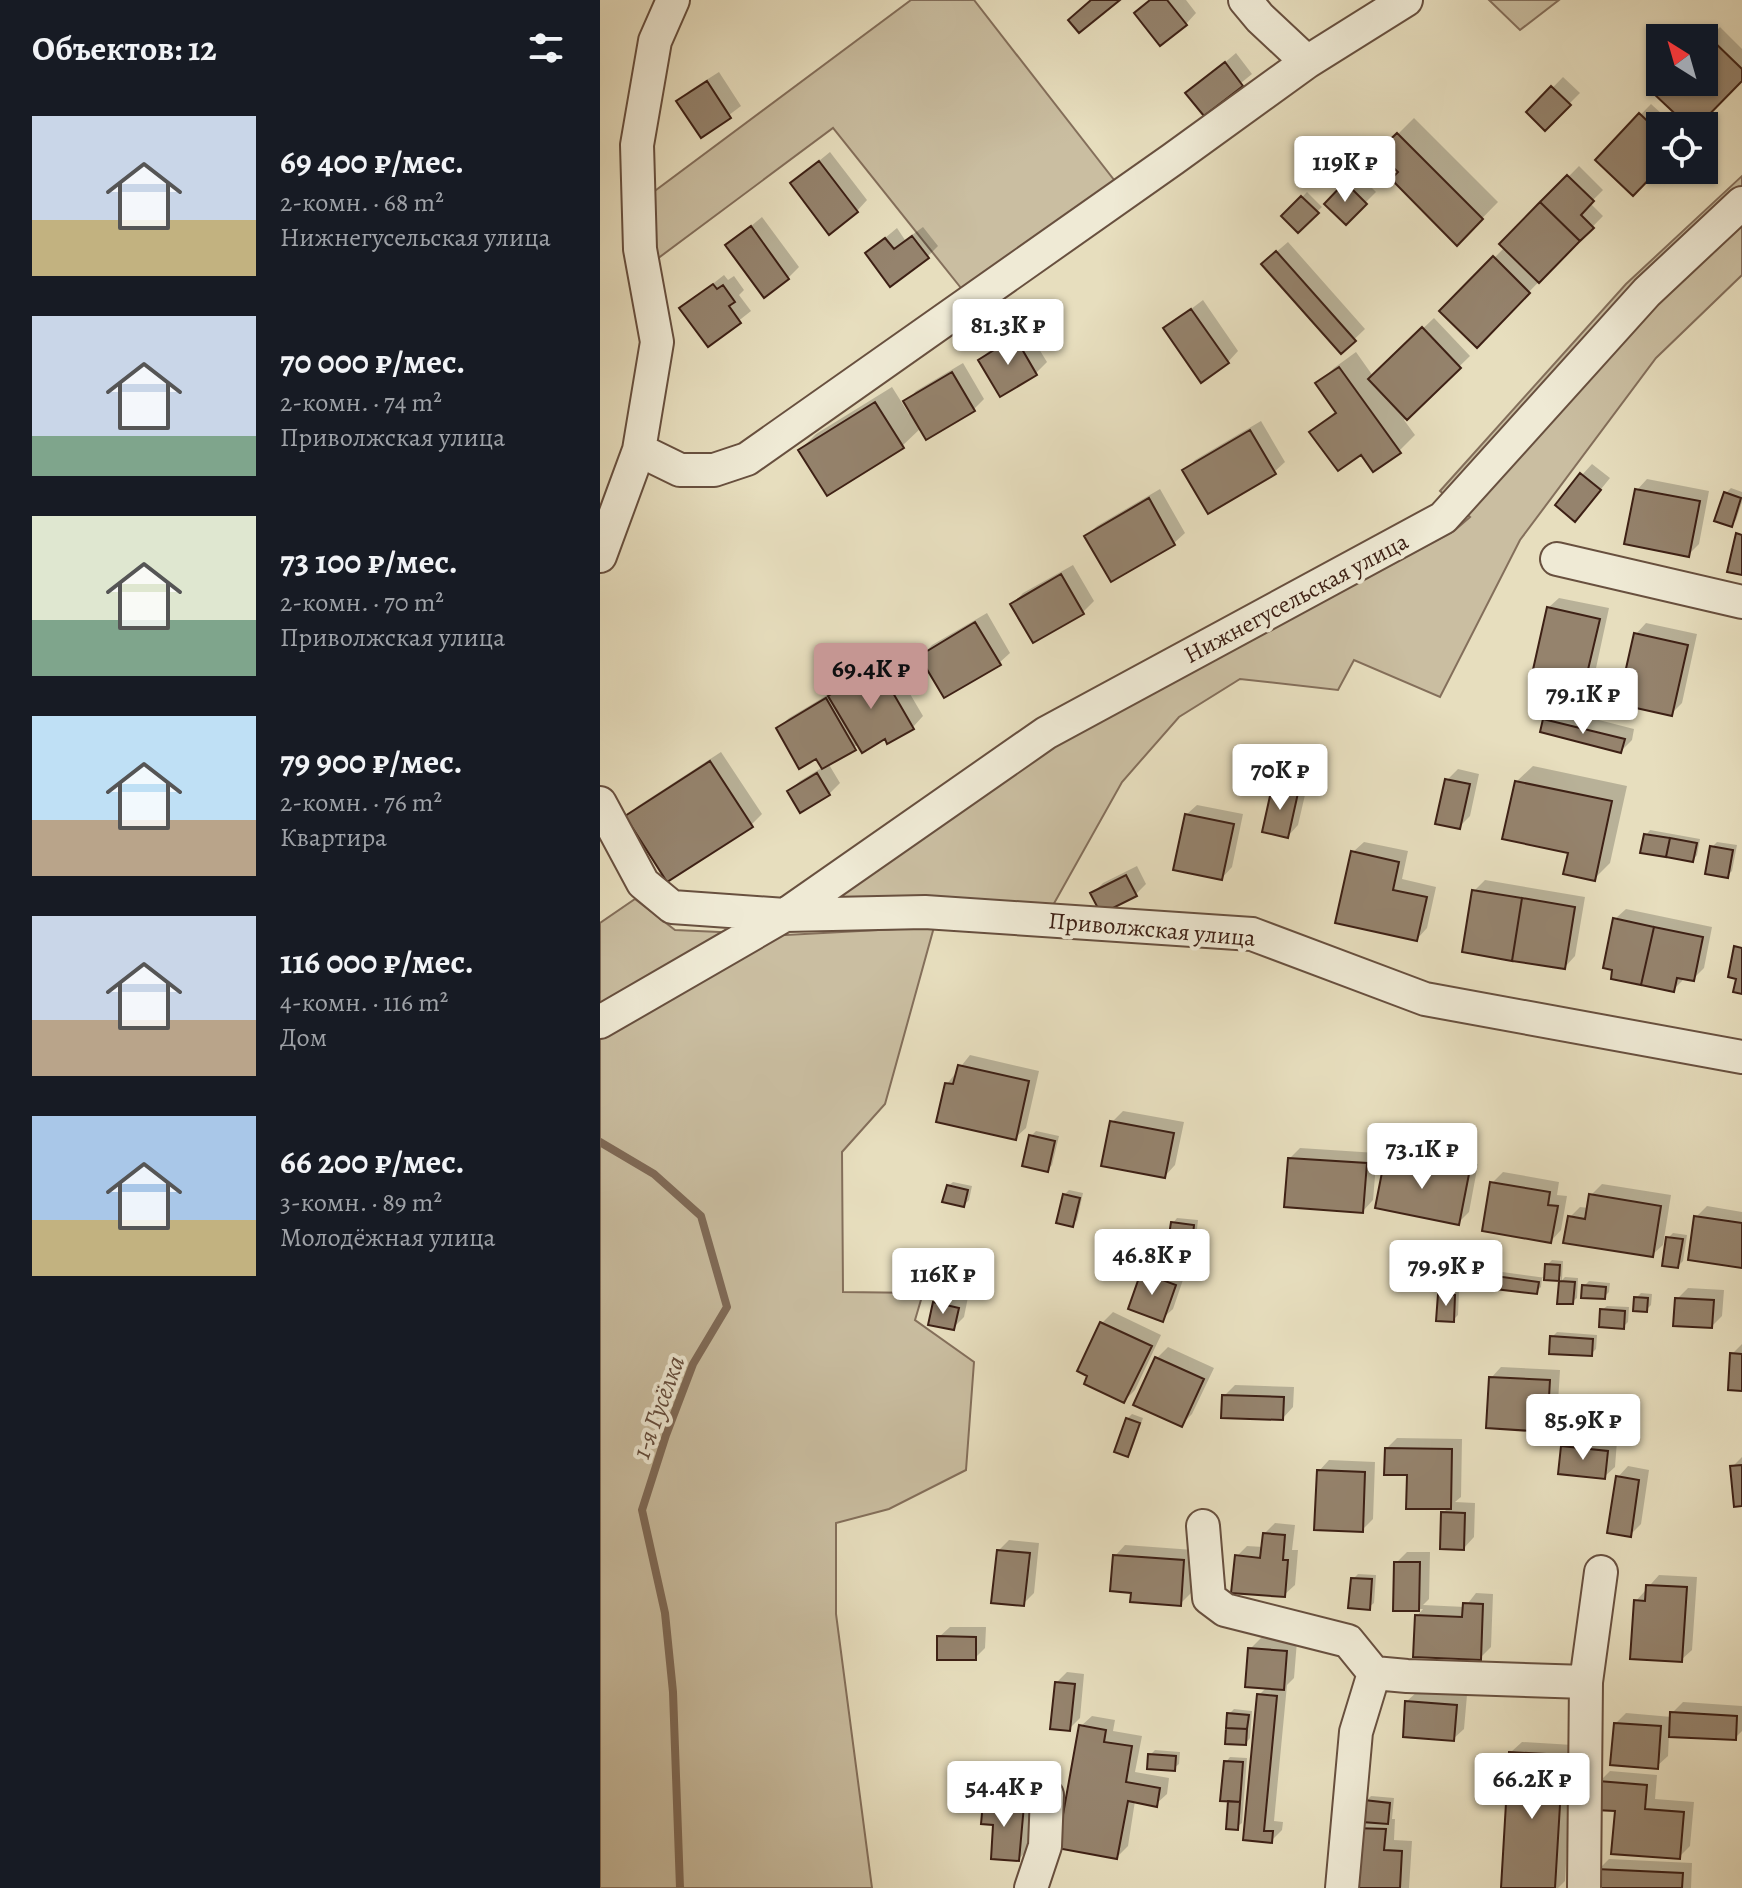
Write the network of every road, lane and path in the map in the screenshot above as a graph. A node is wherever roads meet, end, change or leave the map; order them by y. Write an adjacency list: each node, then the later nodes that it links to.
1 (673, 0): 6 (street)
2 (1245, 0): 4 (street)
3 (1406, 0): 4 (street)
4 (1307, 62): 6 (street)
5 (1742, 203): 11 (street, Нижнегусельская улица)
6 (639, 450): 7 (street)
7 (600, 556)
8 (1557, 559): 9 (street)
9 (1742, 602)
10 (600, 803): 11 (street, Приволжская улица)
11 (785, 915): 12 (street, Нижнегусельская улица); 13 (street, Приволжская улица)
12 (600, 1022)
13 (1742, 1057)
14 (1203, 1526): 16 (street)
15 (1601, 1572): 17 (street)
16 (1374, 1673): 17 (street); 20 (street)
17 (1586, 1682): 21 (street)
18 (1047, 1795): 19 (street)
19 (1031, 1888)
20 (1342, 1888)
21 (1584, 1888)

